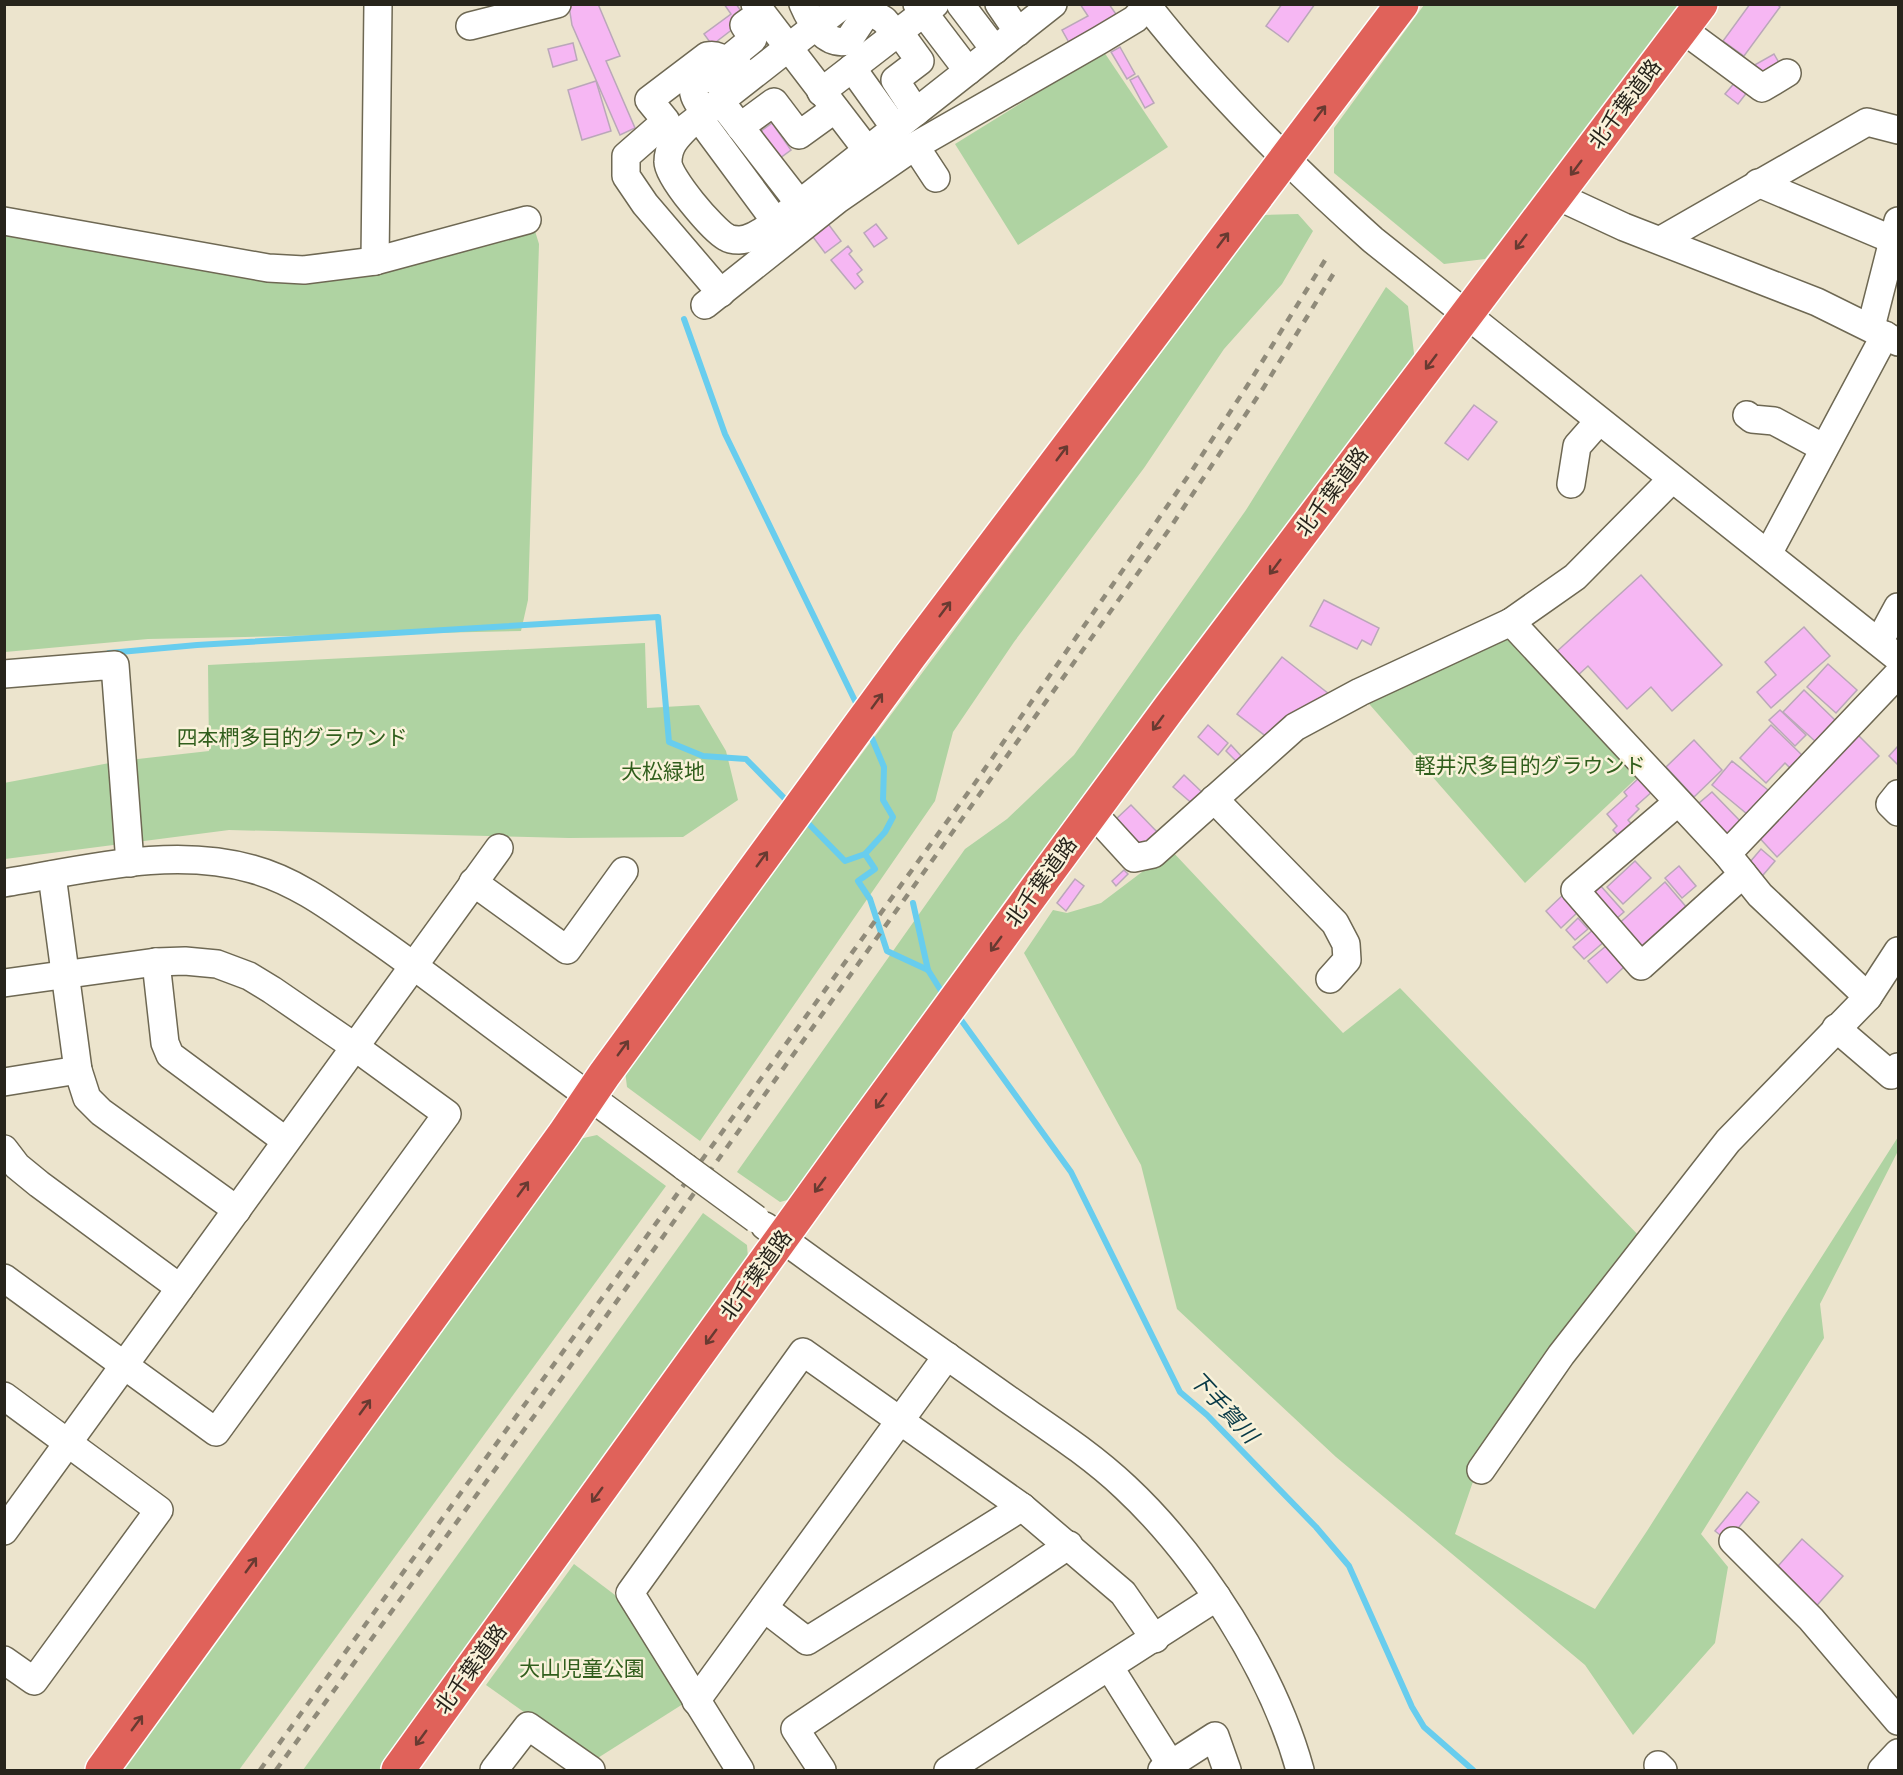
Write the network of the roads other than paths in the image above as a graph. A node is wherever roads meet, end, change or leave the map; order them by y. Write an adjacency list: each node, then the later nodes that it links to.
1 (378, 4): 39 (street)
2 (556, 4): 13 (street)
3 (844, 4): 10 (street)
4 (999, 4): 14 (street)
5 (1053, 4): 14 (street)
6 (1402, 4): 29 (highway, one-way to 6)
7 (1147, 5): 27 (street); 29 (street)
8 (925, 7): 15 (street); 19 (street)
9 (758, 9): 16 (street); 21 (street)
10 (810, 15): 15 (street); 16 (street)
11 (1691, 17): 20 (street); 32 (highway, 北千葉道路, one-way to 32)
12 (965, 18): 17 (street)
13 (470, 26)
14 (1018, 32): 17 (street)
15 (897, 33): 18 (street); 24 (street)
16 (788, 48): 21 (street); 22 (street)
17 (995, 50): 19 (street)
18 (852, 68): 22 (street); 22 (street)
19 (968, 71): 24 (street)
20 (1787, 73)
21 (748, 79): 23 (street)
22 (847, 100): 24 (street); 25 (street); 28 (street)
23 (703, 115): 25 (street); 27 (street); 36 (street); 36 (street)
24 (905, 120): 28 (street)
25 (740, 127): 33 (street)
26 (1899, 130): 31 (street)
27 (915, 146): 30 (street)
28 (867, 150): 33 (street)
29 (1284, 159): 40 (street); 77 (highway, one-way to 29)
30 (936, 178)
31 (1758, 183): 37 (street); 38 (street)
32 (1555, 195): 38 (street); 40 (highway, 北千葉道路, one-way to 40)
33 (799, 203): 36 (street)
34 (527, 220): 39 (street)
35 (4, 221): 39 (street)
36 (767, 228)
37 (1897, 234): 41 (street)
38 (1660, 240): 41 (street)
39 (375, 261)
40 (1466, 315): 43 (street); 56 (highway, 北千葉道路, one-way to 56)
41 (1885, 335): 44 (street)
42 (1747, 415): 44 (street)
43 (1599, 420): 45 (street); 46 (street)
44 (1824, 448): 47 (street)
45 (1671, 479): 47 (street); 49 (street)
46 (1571, 484)
47 (1768, 554): 50 (street)
48 (1899, 607): 50 (street)
49 (1511, 622): 54 (street); 55 (street)
50 (1889, 650)
51 (4, 674): 59 (street)
52 (1899, 674): 60 (street)
53 (1899, 794): 57 (street)
54 (1214, 799): 56 (street); 69 (street)
55 (1678, 802): 60 (street); 60 (street)
56 (1092, 812): 81 (highway, 北千葉道路, one-way to 81)
57 (1899, 812)
58 (498, 848): 63 (street)
59 (130, 863): 62 (street); 67 (street)
60 (1735, 864): 71 (street)
61 (624, 872): 63 (street)
62 (52, 875): 64 (street); 68 (street)
63 (473, 882): 67 (street)
64 (4, 883)
65 (1899, 951): 71 (street)
66 (156, 962): 68 (street); 73 (street); 78 (street)
67 (413, 965): 73 (street); 77 (street)
68 (65, 973): 70 (street); 75 (street)
69 (1330, 979)
70 (4, 983)
71 (1868, 997): 72 (street)
72 (1836, 1028): 74 (street); 89 (street)
73 (355, 1047): 78 (street); 85 (street)
74 (1899, 1067)
75 (78, 1070): 76 (street); 80 (street)
76 (4, 1082)
77 (601, 1105): 81 (street, bridge); 103 (highway, one-way to 77)
78 (286, 1141): 80 (street)
79 (4, 1149): 83 (street)
80 (237, 1210): 83 (street)
81 (782, 1239): 84 (street); 104 (highway, 北千葉道路, one-way to 104)
82 (4, 1278): 85 (street)
83 (180, 1288): 85 (street)
84 (947, 1356): 87 (street); 94 (street)
85 (125, 1364): 88 (street)
86 (4, 1396): 88 (street)
87 (900, 1420): 90 (street); 95 (street); 99 (street)
88 (68, 1443): 91 (street); 97 (street)
89 (1481, 1470)
90 (1022, 1506): 93 (street); 95 (street)
91 (4, 1531)
92 (1733, 1541): 100 (street)
93 (1069, 1545): 96 (street); 108 (street)
94 (1217, 1598): 96 (street); 111 (street)
95 (764, 1608): 99 (street)
96 (1155, 1639): 98 (street)
97 (4, 1660)
98 (1110, 1668): 102 (street); 109 (street)
99 (696, 1701): 107 (street)
100 (1899, 1721)
101 (1899, 1753): 112 (street)
102 (1167, 1768): 110 (street)
103 (102, 1770)
104 (398, 1770)
105 (494, 1770): 106 (street)
106 (591, 1770)
107 (740, 1770)
108 (822, 1770)
109 (948, 1770)
110 (1227, 1770)
111 (1300, 1770)
112 (1882, 1770)

